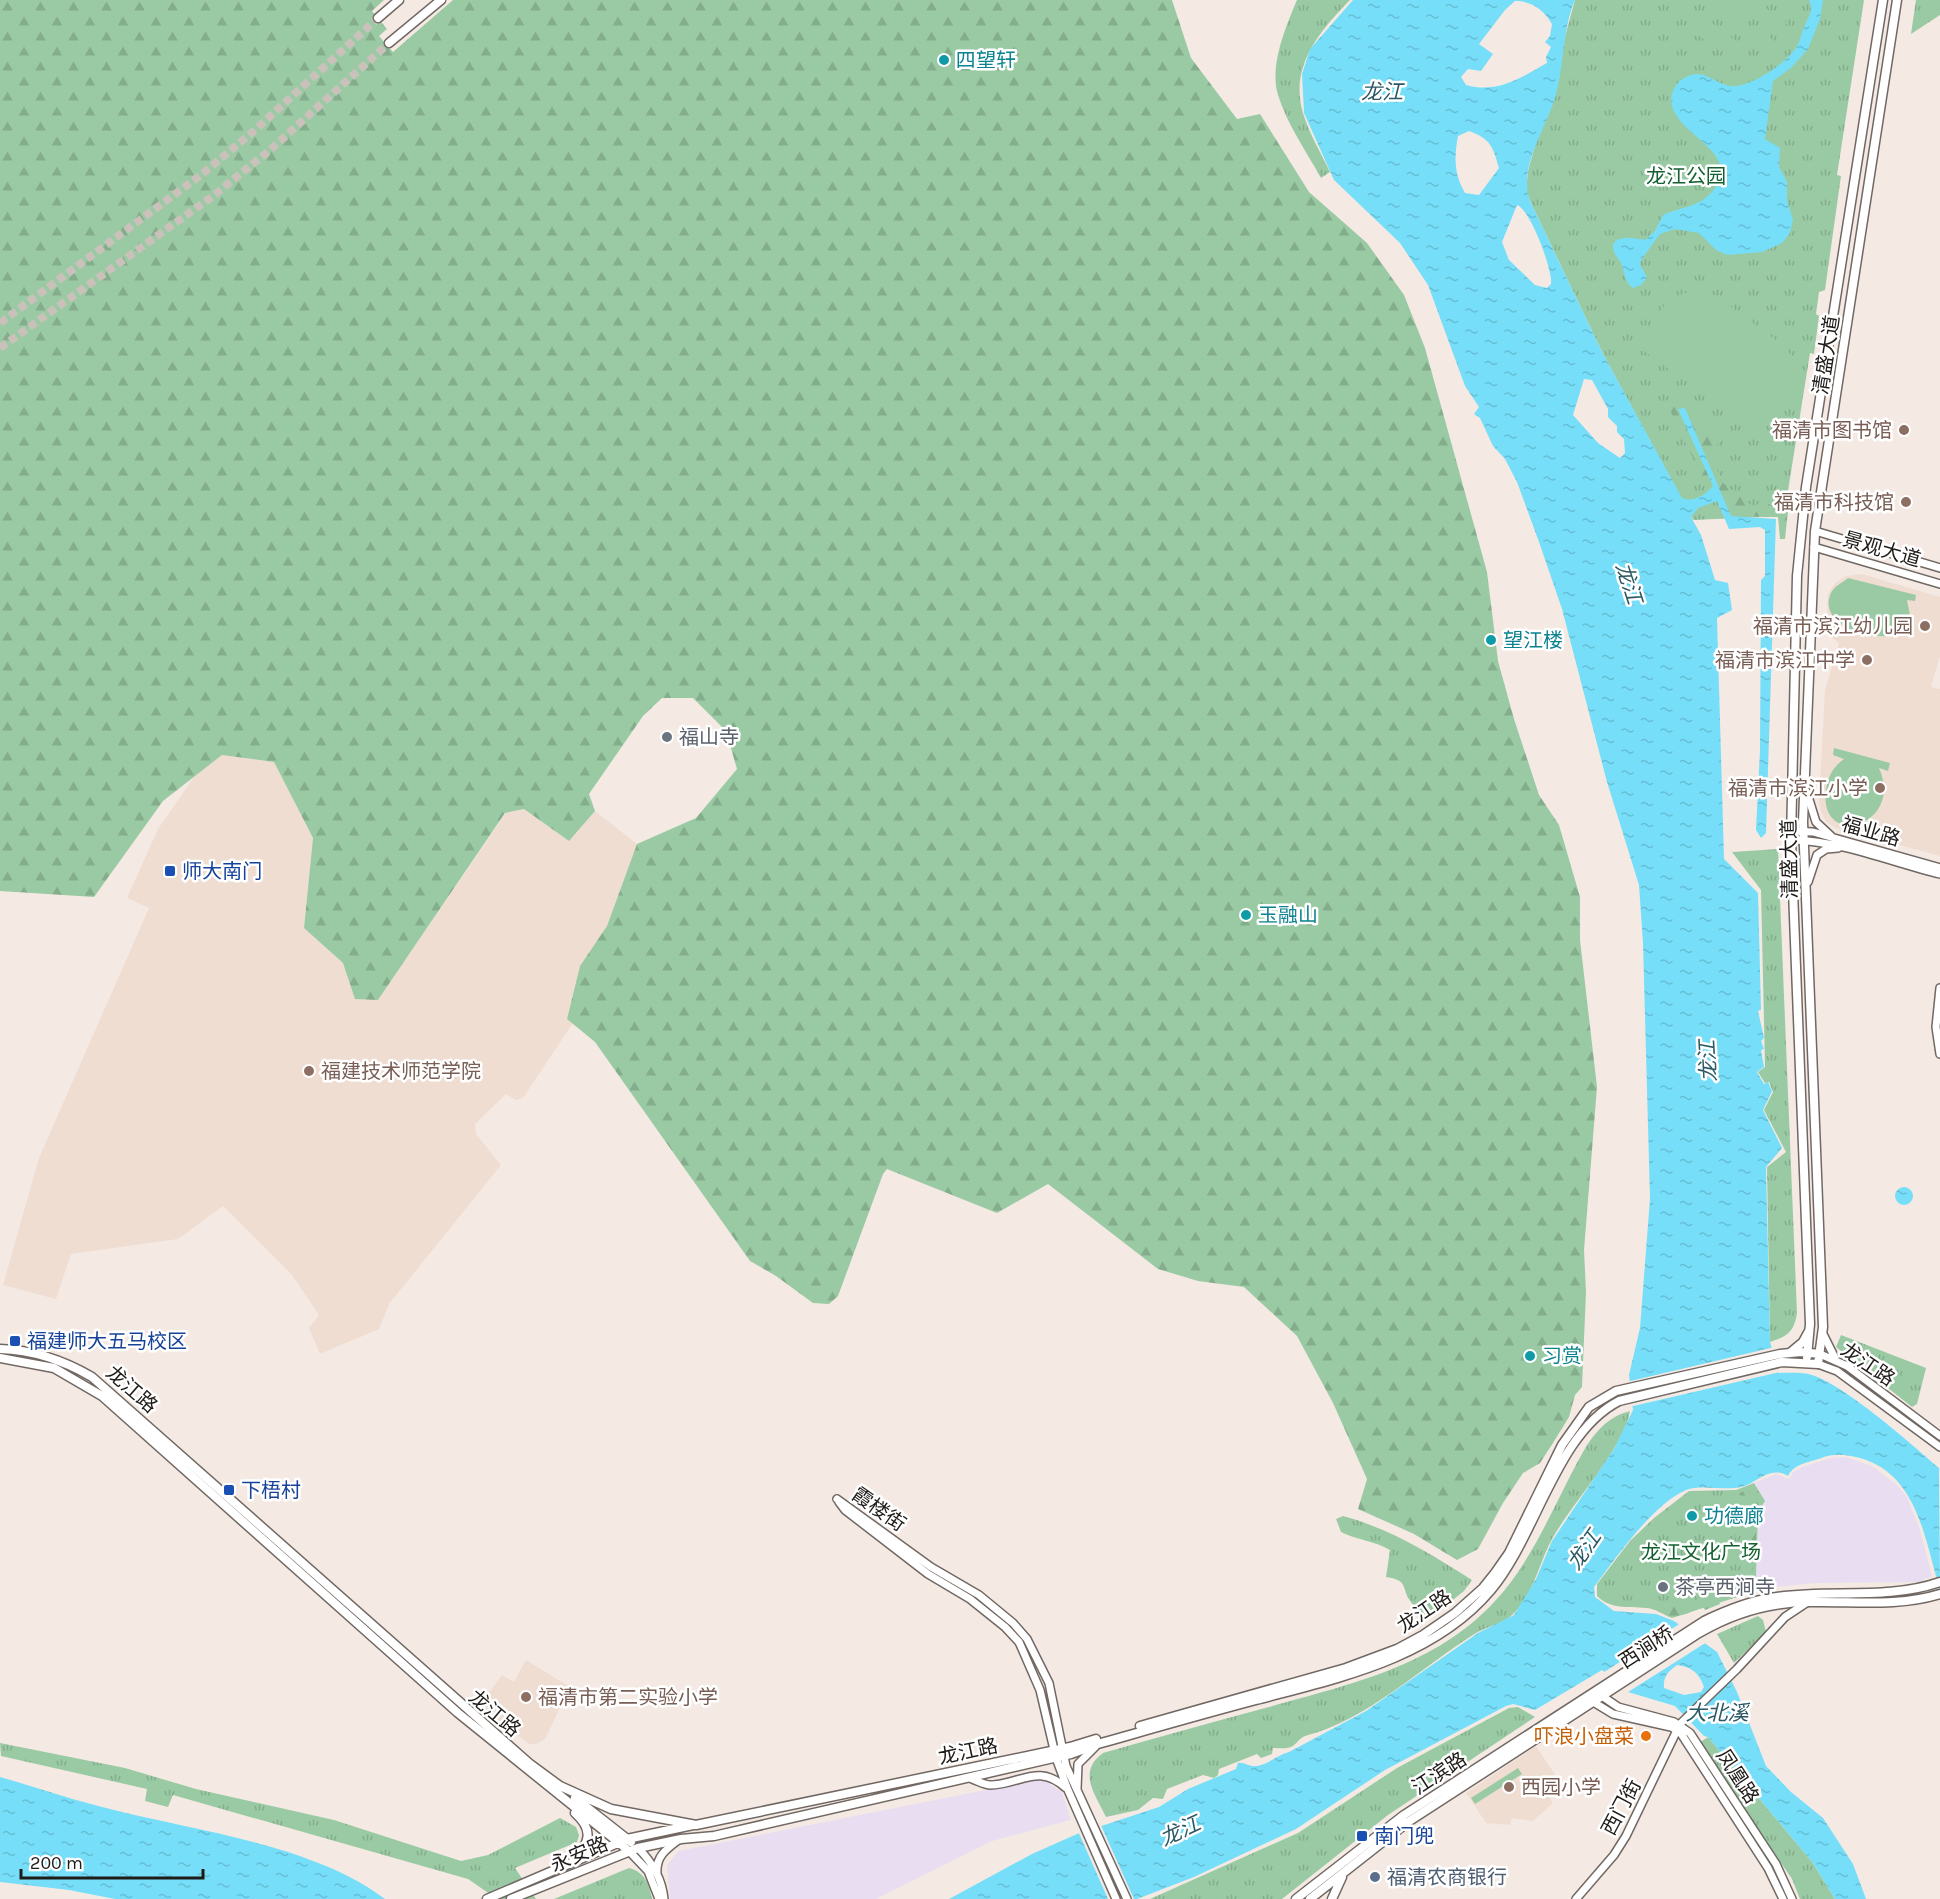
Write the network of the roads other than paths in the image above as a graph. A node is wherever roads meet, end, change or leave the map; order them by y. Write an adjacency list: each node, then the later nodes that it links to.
1 (399, 0): 5 (main road)
2 (441, 0): 6 (main road)
3 (1884, 0): 12 (main road, 清盛大道)
4 (1897, 0): 7 (main road, 清盛大道)
5 (378, 18)
6 (389, 44)
7 (1815, 531): 8 (main road, 清盛大道); 9 (street, 景观大道)
8 (1814, 547): 10 (street, 景观大道); 11 (main road, 清盛大道)
9 (1940, 568)
10 (1940, 584)
11 (1805, 785): 13 (main road, 清盛大道); 14 (street)
12 (1791, 835): 13 (street, 福业路); 20 (main road, 清盛大道)
13 (1804, 836): 14 (street, 福业路); 15 (street, 福业路); 17 (main road, 清盛大道)
14 (1833, 838): 16 (street, 福业路)
15 (1844, 847): 16 (street, 福业路); 17 (street)
16 (1939, 871)
17 (1806, 894): 21 (main road, 清盛大道)
18 (1940, 988): 19 (street)
19 (1940, 1054)
20 (1810, 1324): 23 (main road); 24 (main road, 清盛大道)
21 (1823, 1334): 25 (main road, 清盛大道); 28 (street)
22 (0, 1349): 44 (main road, 龙江路)
23 (1791, 1352): 24 (main road, 龙江路); 27 (main road, 龙江路)
24 (1808, 1352): 25 (main road, 龙江路); 29 (main road, 清盛大道)
25 (1820, 1354): 28 (street, 龙江路); 30 (main road, 清盛大道)
26 (0, 1358): 47 (main road, 龙江路)
27 (1781, 1358): 29 (main road, 龙江路); 41 (main road, 龙江路); 42 (main road, 龙江路)
28 (1836, 1360): 31 (street, 龙江路)
29 (1806, 1362): 30 (main road, 龙江路)
30 (1818, 1364): 32 (street, 龙江路)
31 (1940, 1436)
32 (1940, 1447)
33 (1938, 1583): 36 (main road)
34 (1939, 1595): 35 (main road)
35 (1808, 1602): 36 (main road); 40 (street, 西门街)
36 (1697, 1630): 37 (main road, 西涧桥)
37 (1609, 1686): 38 (main road, 江滨路)
38 (1598, 1693): 39 (main road, 江滨路); 40 (street)
39 (1589, 1699): 40 (street); 53 (main road, 江滨路); 61 (main road, 江滨路)
40 (1680, 1725): 64 (street, 西门街); 65 (street, 凤凰路); 66 (street, 凤凰路)
41 (1098, 1744): 42 (main road, 龙江路); 46 (street)
42 (1059, 1753): 42 (street, 霞楼街); 43 (main road, 龙江路); 45 (street); 46 (street); 48 (main road, 龙江路)
43 (972, 1779): 45 (street); 49 (main road, 龙江路)
44 (560, 1786): 48 (main road, 龙江路); 50 (main road)
45 (1068, 1790): 59 (street)
46 (1077, 1791): 60 (street)
47 (566, 1800): 50 (main road, 龙江路); 52 (main road)
48 (696, 1824): 50 (main road, 永安路)
49 (681, 1839): 51 (main road, 龙江路); 54 (street)
50 (623, 1841): 51 (main road); 52 (main road, 永安路)
51 (634, 1850): 54 (street); 56 (main road, 永安路); 57 (street)
52 (569, 1863): 55 (main road, 永安路)
53 (1343, 1874): 62 (main road, 江滨路); 63 (main road)
54 (658, 1875): 58 (street)
55 (487, 1899)
56 (512, 1899)
57 (659, 1899)
58 (664, 1899)
59 (1116, 1899)
60 (1127, 1899)
61 (1296, 1899)
62 (1310, 1899)
63 (1332, 1899)
64 (1576, 1899)
65 (1783, 1899)
66 (1792, 1899)

